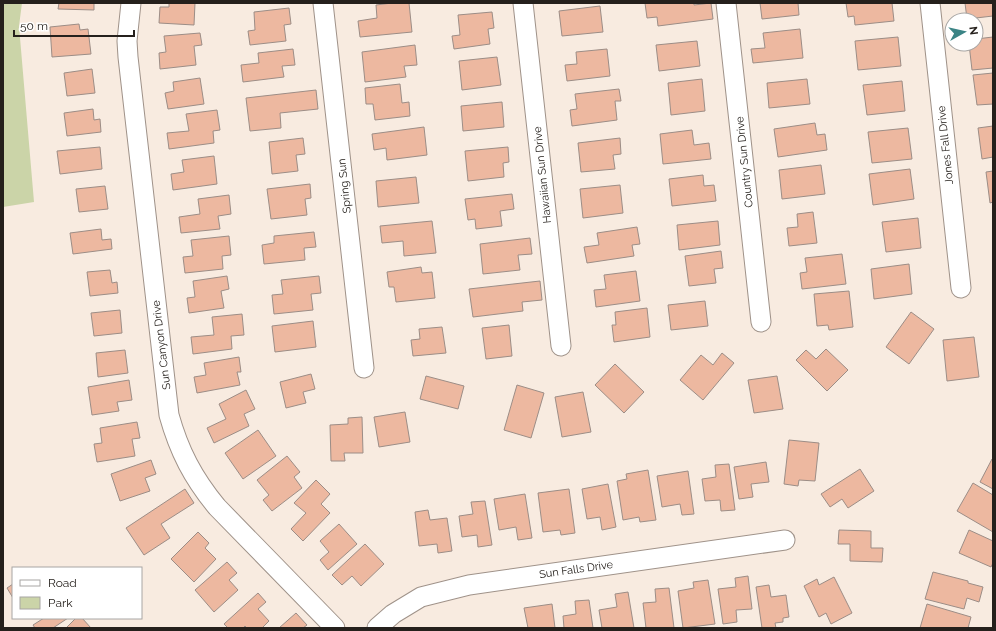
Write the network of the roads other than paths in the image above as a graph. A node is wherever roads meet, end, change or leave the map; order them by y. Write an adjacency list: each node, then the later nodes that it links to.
1 (131, 3): 11 (street, Sun Canyon Drive)
2 (323, 3): 9 (street, Spring Sun)
3 (522, 3): 8 (street, Hawaiian Sun Drive)
4 (726, 3): 7 (street, Country Sun Drive)
5 (930, 3): 6 (street, Jones Fall Drive)
6 (961, 288)
7 (761, 322)
8 (561, 346)
9 (364, 368)
10 (785, 540): 12 (street, Sun Falls Drive)
11 (335, 628)
12 (377, 628)

